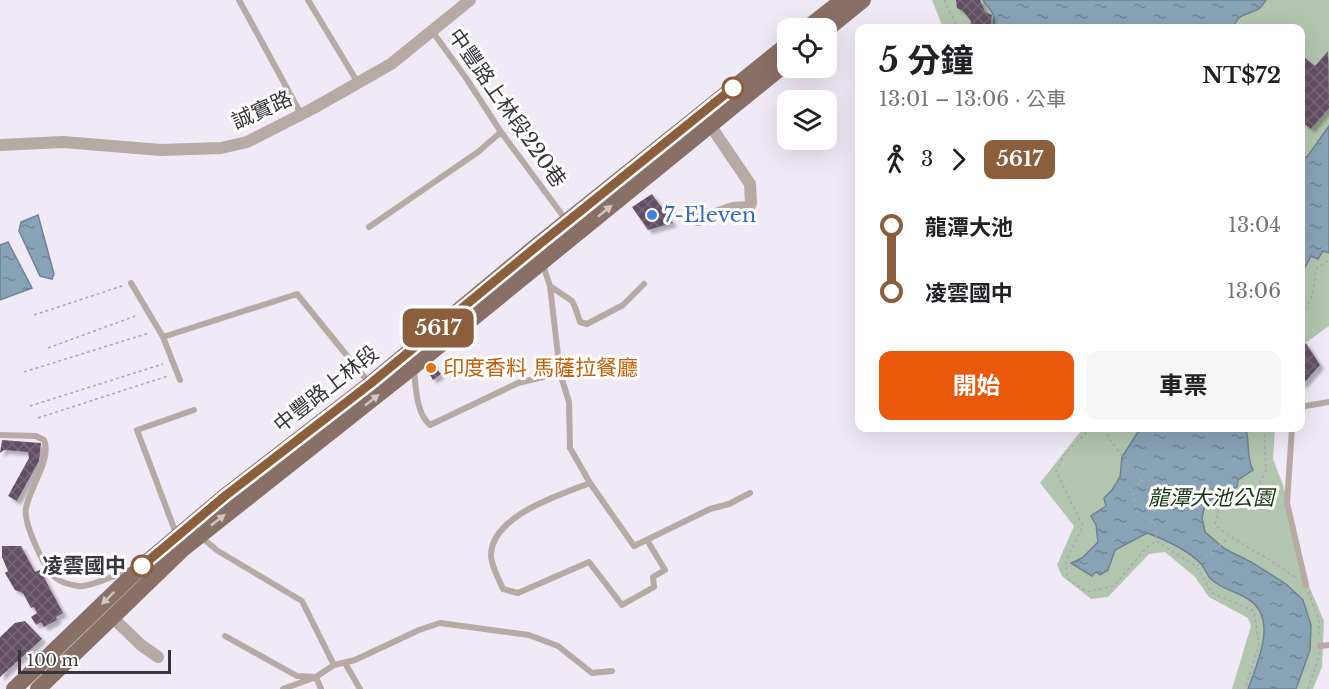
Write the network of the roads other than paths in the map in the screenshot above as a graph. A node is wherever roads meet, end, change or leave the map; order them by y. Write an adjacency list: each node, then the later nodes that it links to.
1 (239, 0): 12 (lane)
2 (308, 0): 11 (lane)
3 (470, 0): 8 (street, 誠實路)
4 (843, 0): 6 (main road)
5 (863, 0): 7 (main road)
6 (820, 18)
7 (837, 21)
8 (431, 30): 11 (street, 誠實路); 14 (lane, 中豐路上林段220巷)
9 (777, 53): 18 (main road, 中豐路上林段)
10 (777, 71): 13 (main road, 中豐路上林段)
11 (358, 83): 12 (street, 誠實路)
12 (302, 114): 15 (street, 誠實路)
13 (710, 125): 16 (street); 18 (main road, 中豐路上林段, one-way to 13)
14 (501, 132): 17 (lane); 18 (lane, 中豐路上林段220巷)
15 (0, 145)
16 (698, 220)
17 (369, 226)
18 (572, 228): 19 (main road, 中豐路上林段)
19 (539, 254): 22 (lane); 24 (main road, 中豐路上林段); 27 (main road, 中豐路上林段)
20 (131, 283): 23 (lane)
21 (644, 284): 22 (lane)
22 (550, 286): 25 (lane)
23 (163, 337): 26 (lane); 27 (lane)
24 (413, 367): 25 (lane); 35 (main road, 中豐路上林段, one-way to 24)
25 (560, 373): 33 (lane)
26 (180, 380)
27 (370, 384): 35 (main road, 中豐路上林段)
28 (1329, 402): 29 (lane)
29 (1305, 406)
30 (194, 410): 37 (lane)
31 (1292, 432): 39 (lane)
32 (0, 435): 38 (lane)
33 (590, 483): 36 (lane); 36 (lane)
34 (750, 493): 36 (lane)
35 (196, 530): 37 (main road, 中豐路上林段); 46 (lane)
36 (647, 540)
37 (180, 543): 38 (main road, 中豐路上林段); 40 (main road, 中豐路上林段)
38 (142, 566): 49 (main road, 中豐路上林段, one-way to 49)
39 (1306, 585)
40 (113, 618): 44 (street); 50 (main road, 中豐路上林段)
41 (225, 636): 48 (lane)
42 (1329, 645): 43 (lane)
43 (1320, 646)
44 (158, 657)
45 (345, 663): 46 (lane); 47 (lane); 53 (lane)
46 (334, 665): 48 (lane)
47 (612, 671)
48 (316, 677): 51 (lane); 52 (lane)
49 (14, 689)
50 (38, 689)
51 (283, 689)
52 (321, 689)
53 (360, 689)

